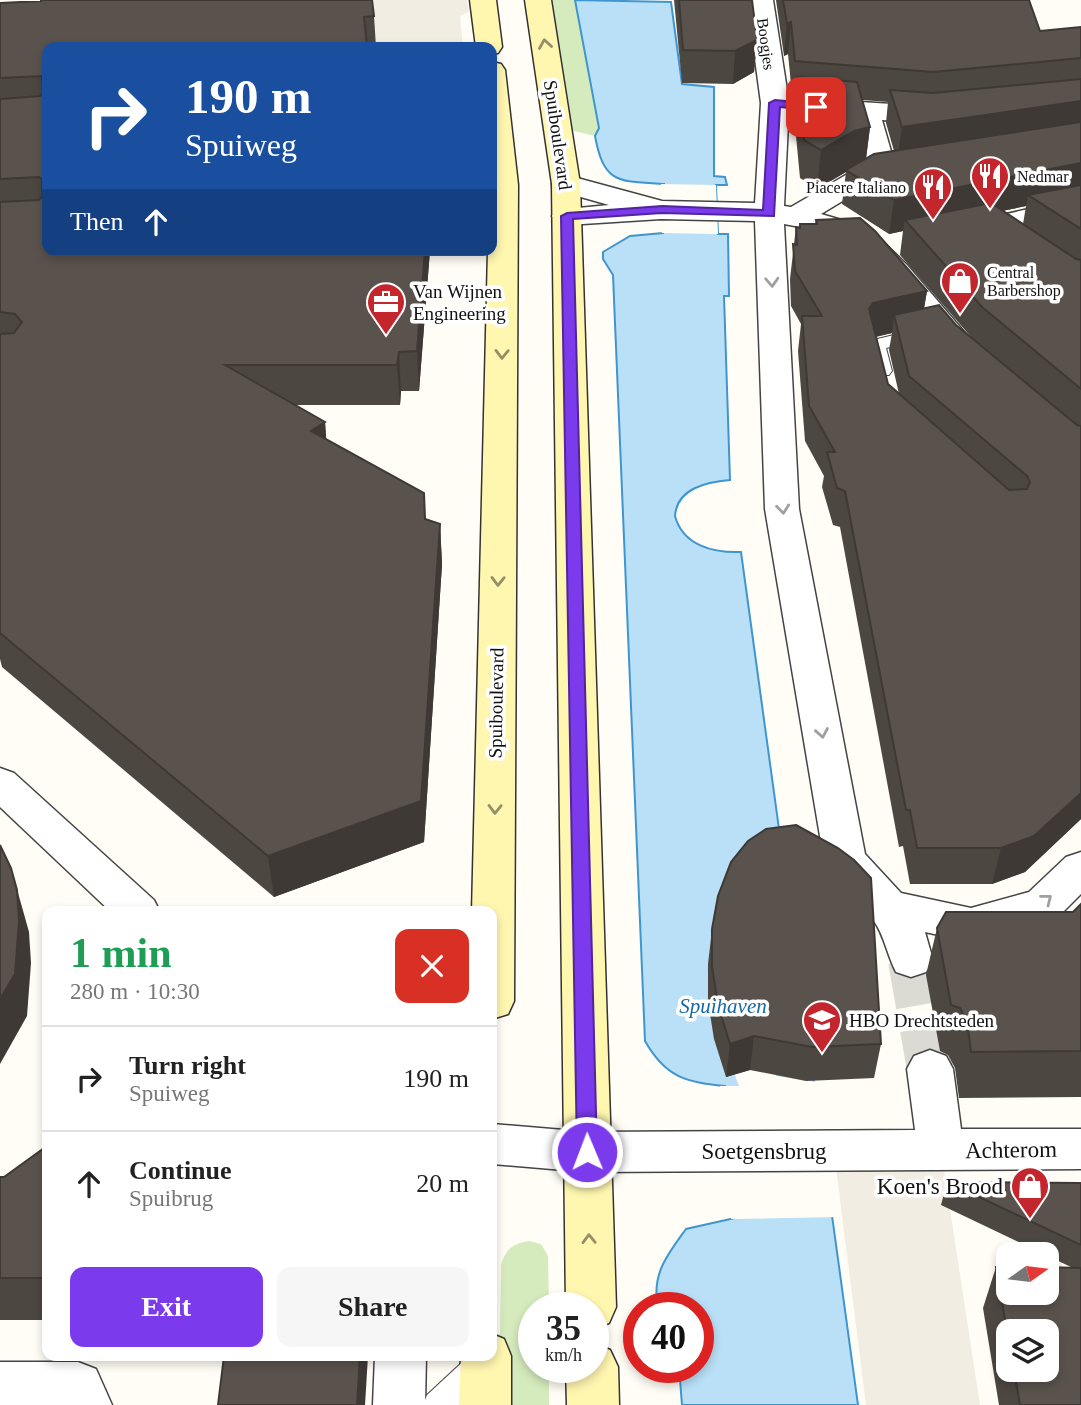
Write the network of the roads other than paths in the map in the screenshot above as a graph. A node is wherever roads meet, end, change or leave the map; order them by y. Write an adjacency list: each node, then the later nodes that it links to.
1 (483, 0): 4 (street)
2 (538, 0): 11 (street, Spuiboulevard, one-way to 2)
3 (760, 0): 5 (street, Boogjes)
4 (488, 42)
5 (775, 103): 8 (street); 14 (street, Boogjes)
6 (497, 112): 13 (street, Spuiboulevard)
7 (970, 112): 8 (street)
8 (866, 113): 10 (street)
9 (923, 169): 10 (street)
10 (884, 175): 14 (street)
11 (566, 200): 14 (street); 31 (street, Spuiboulevard)
12 (1081, 206): 15 (street)
13 (498, 211): 24 (street, Spuiboulevard, one-way to 24)
14 (783, 215): 17 (street); 25 (street, one-way to 25)
15 (992, 226): 16 (street); 17 (street)
16 (1023, 248)
17 (878, 254): 18 (street)
18 (944, 329): 19 (street); 20 (lane)
19 (982, 368)
20 (887, 391)
21 (0, 783): 23 (street)
22 (1081, 868): 25 (street, one-way to 22)
23 (133, 906)
24 (493, 906)
25 (888, 907): 26 (street)
26 (911, 960)
27 (930, 1069): 30 (street)
28 (497, 1143): 31 (street)
29 (1081, 1149): 30 (street, Achterom)
30 (942, 1150): 31 (street, Soetgensbrug)
31 (587, 1152): 32 (street, Spuiboulevard, one-way to 31)
32 (591, 1292)
33 (401, 1361): 38 (street)
34 (486, 1374): 39 (lane)
35 (592, 1383): 40 (street)
36 (0, 1386): 37 (street)
37 (86, 1405)
38 (398, 1405)
39 (438, 1405)
40 (593, 1405)

